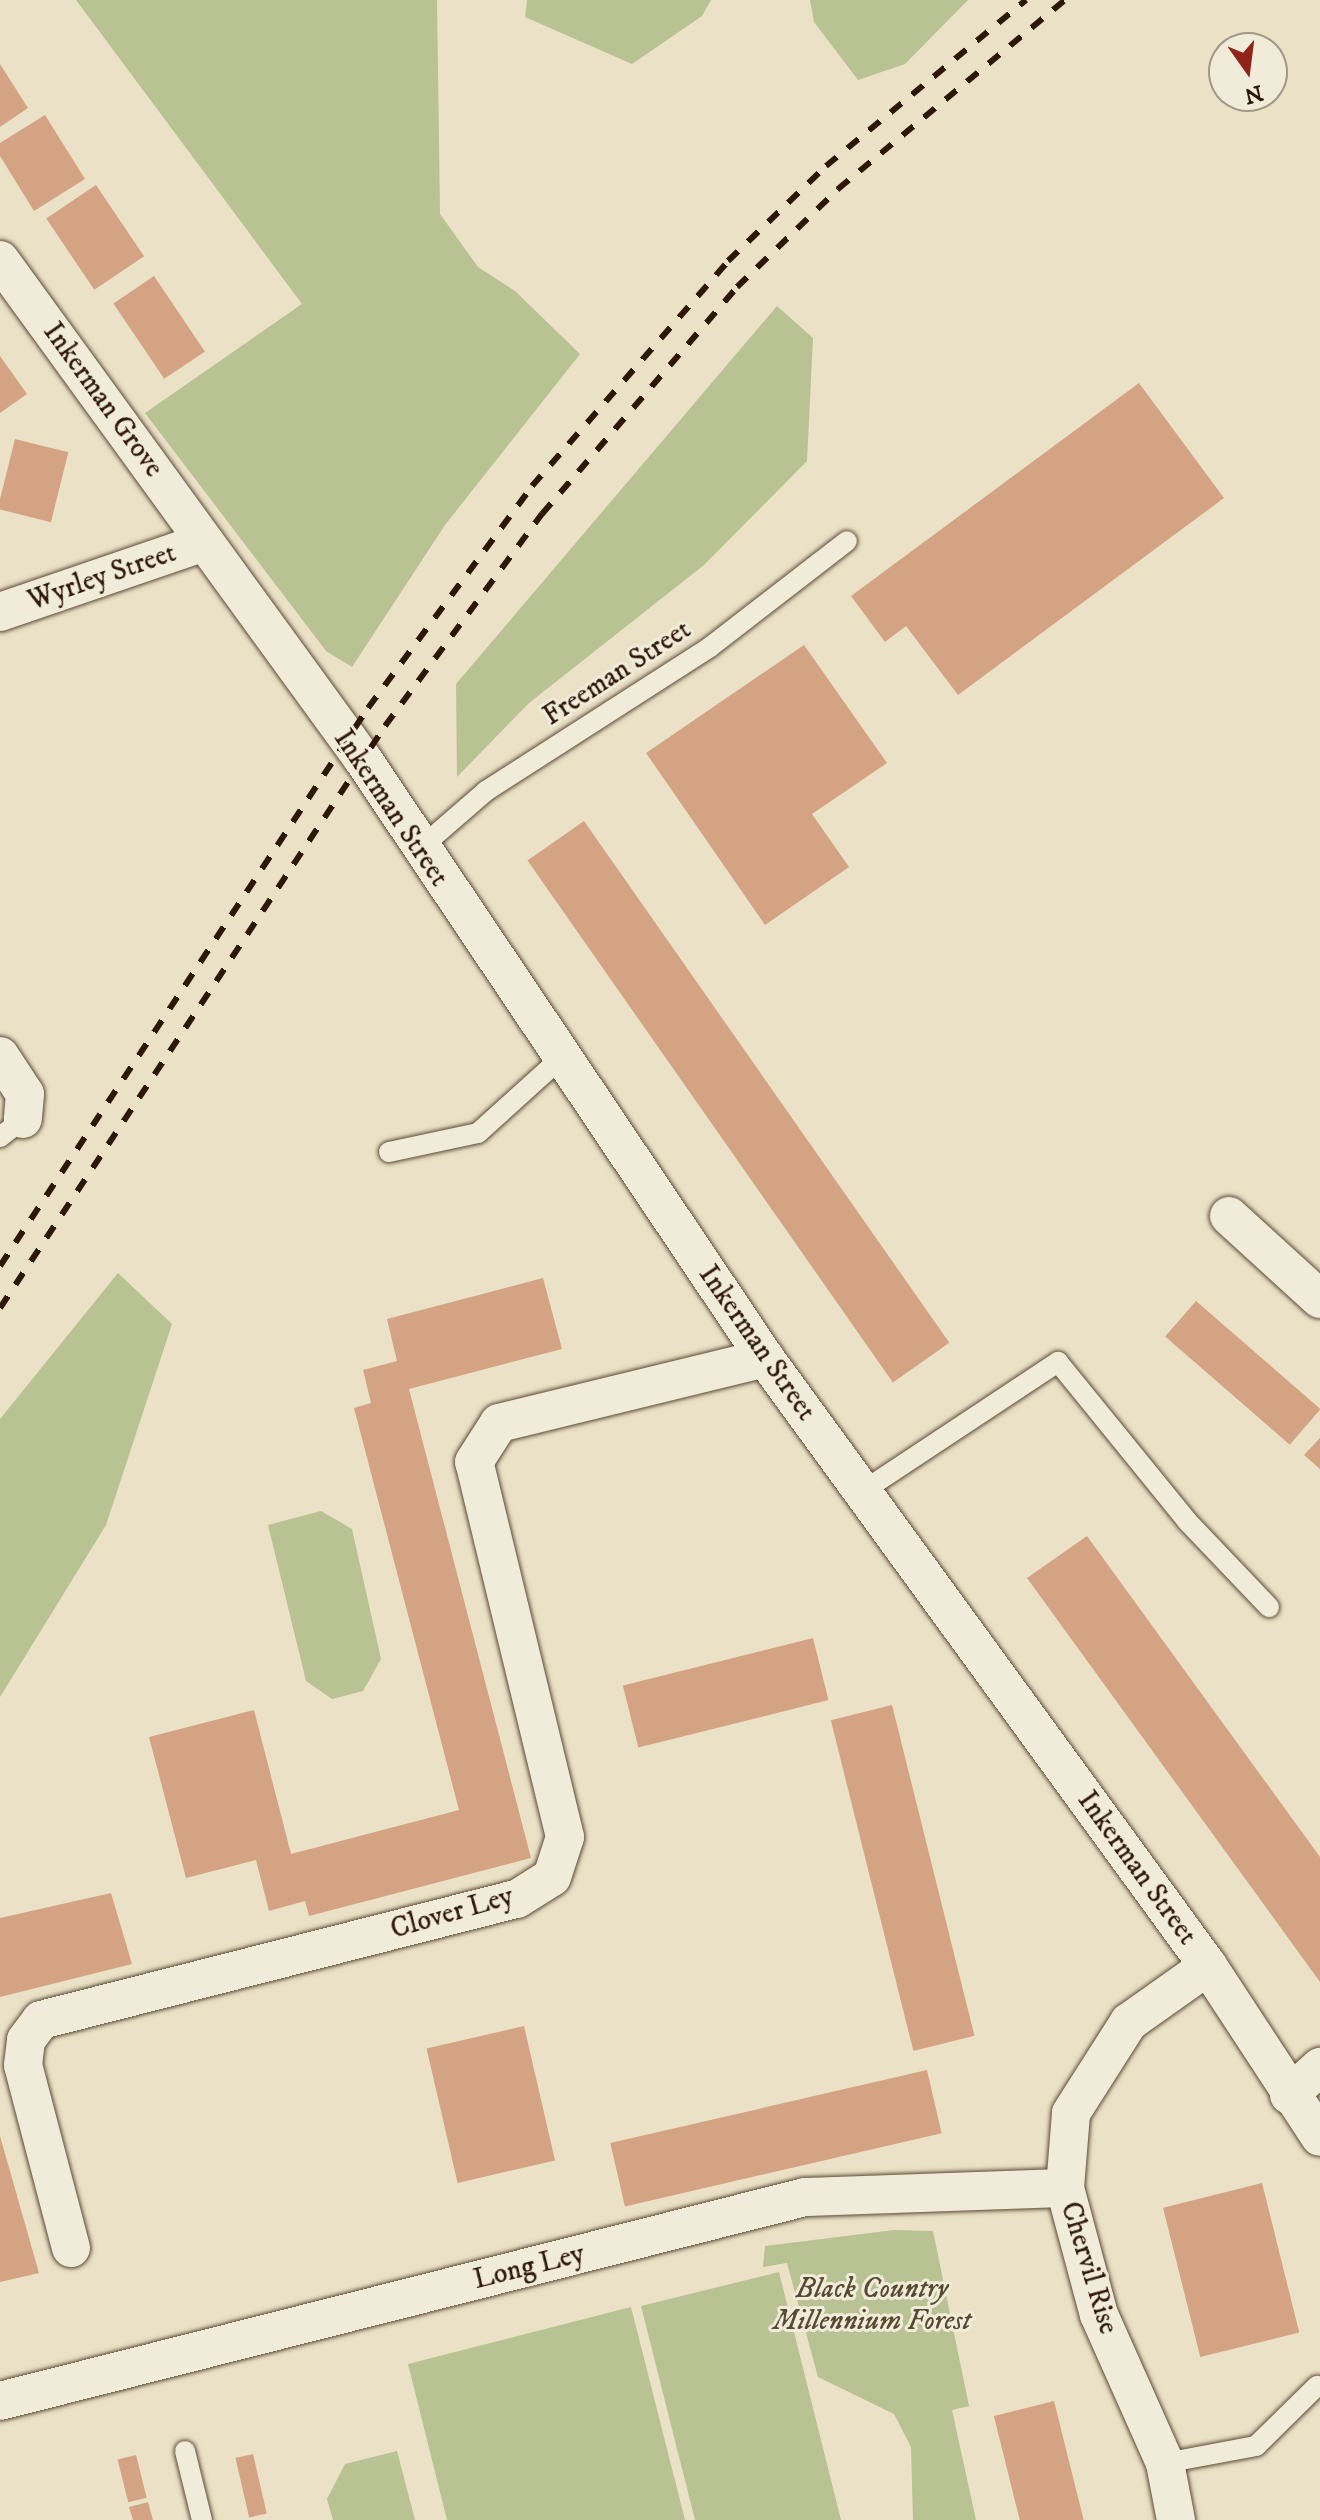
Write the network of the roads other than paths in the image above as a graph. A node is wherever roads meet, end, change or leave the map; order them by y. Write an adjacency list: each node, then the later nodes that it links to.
1 (0, 260): 3 (street, Inkerman Grove)
2 (847, 541): 5 (lane, Freeman Street)
3 (204, 542): 4 (street, Wyrley Street); 5 (street, Inkerman Street)
4 (0, 612)
5 (418, 850): 7 (street, Inkerman Street)
6 (0, 1056): 8 (street)
7 (561, 1058): 9 (lane); 12 (street, Inkerman Street)
8 (12, 1128)
9 (389, 1152)
10 (1229, 1216): 11 (street)
11 (1320, 1299)
12 (765, 1358): 13 (street, Inkerman Street); 20 (street, Clover Ley)
13 (863, 1491): 14 (lane); 15 (street, Inkerman Street)
14 (1269, 1607)
15 (1208, 1966): 17 (street, Inkerman Street); 19 (street, Chervil Rise)
16 (1320, 2067): 17 (street)
17 (1289, 2095): 18 (street, Inkerman Street)
18 (1320, 2137)
19 (1065, 2188): 22 (street, Long Ley); 24 (street, Chervil Rise)
20 (71, 2248)
21 (1317, 2386): 24 (lane)
22 (0, 2401)
23 (185, 2451): 25 (lane)
24 (1165, 2463): 26 (street, Chervil Rise)
25 (202, 2520)
26 (1176, 2520)

